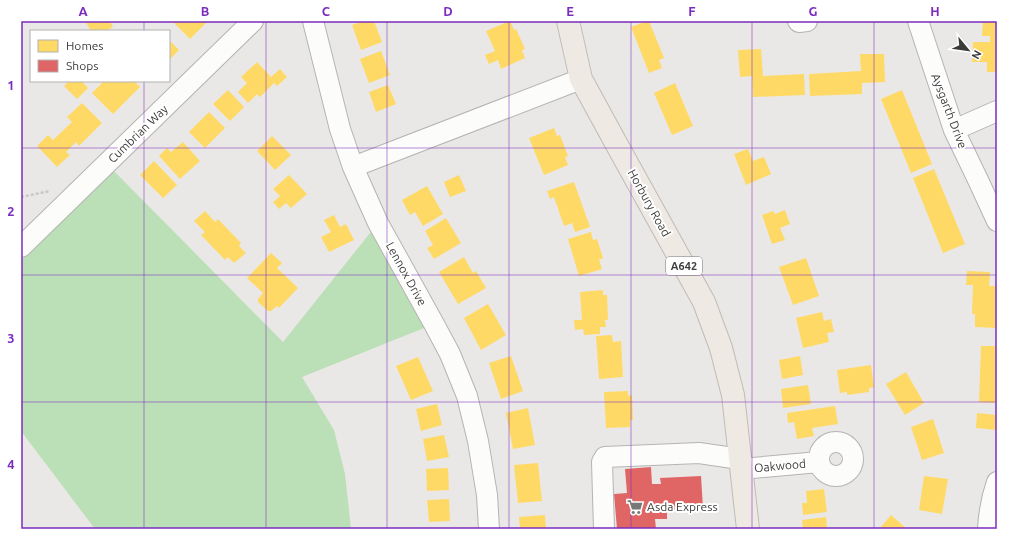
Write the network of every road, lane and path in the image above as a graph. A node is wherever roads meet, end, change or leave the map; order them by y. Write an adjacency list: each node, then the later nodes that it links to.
1 (253, 21): 12 (street, Cumbrian Way)
2 (313, 21): 10 (street, Lennox Drive)
3 (568, 21): 7 (highway, Horbury Road / A642)
4 (798, 21): 5 (street)
5 (807, 21)
6 (918, 21): 9 (street, Aysgarth Drive)
7 (581, 78): 10 (street); 14 (highway, Horbury Road / A642)
8 (997, 111): 9 (street)
9 (954, 130): 11 (street, Aysgarth Drive)
10 (353, 167): 17 (street, Lennox Drive)
11 (997, 221)
12 (21, 247)
13 (819, 462): 14 (street, Oakwood)
14 (740, 464): 18 (street, Oakwood); 19 (highway, Horbury Road / A642)
15 (997, 482): 16 (street)
16 (991, 519)
17 (489, 529)
18 (604, 529)
19 (748, 529)

